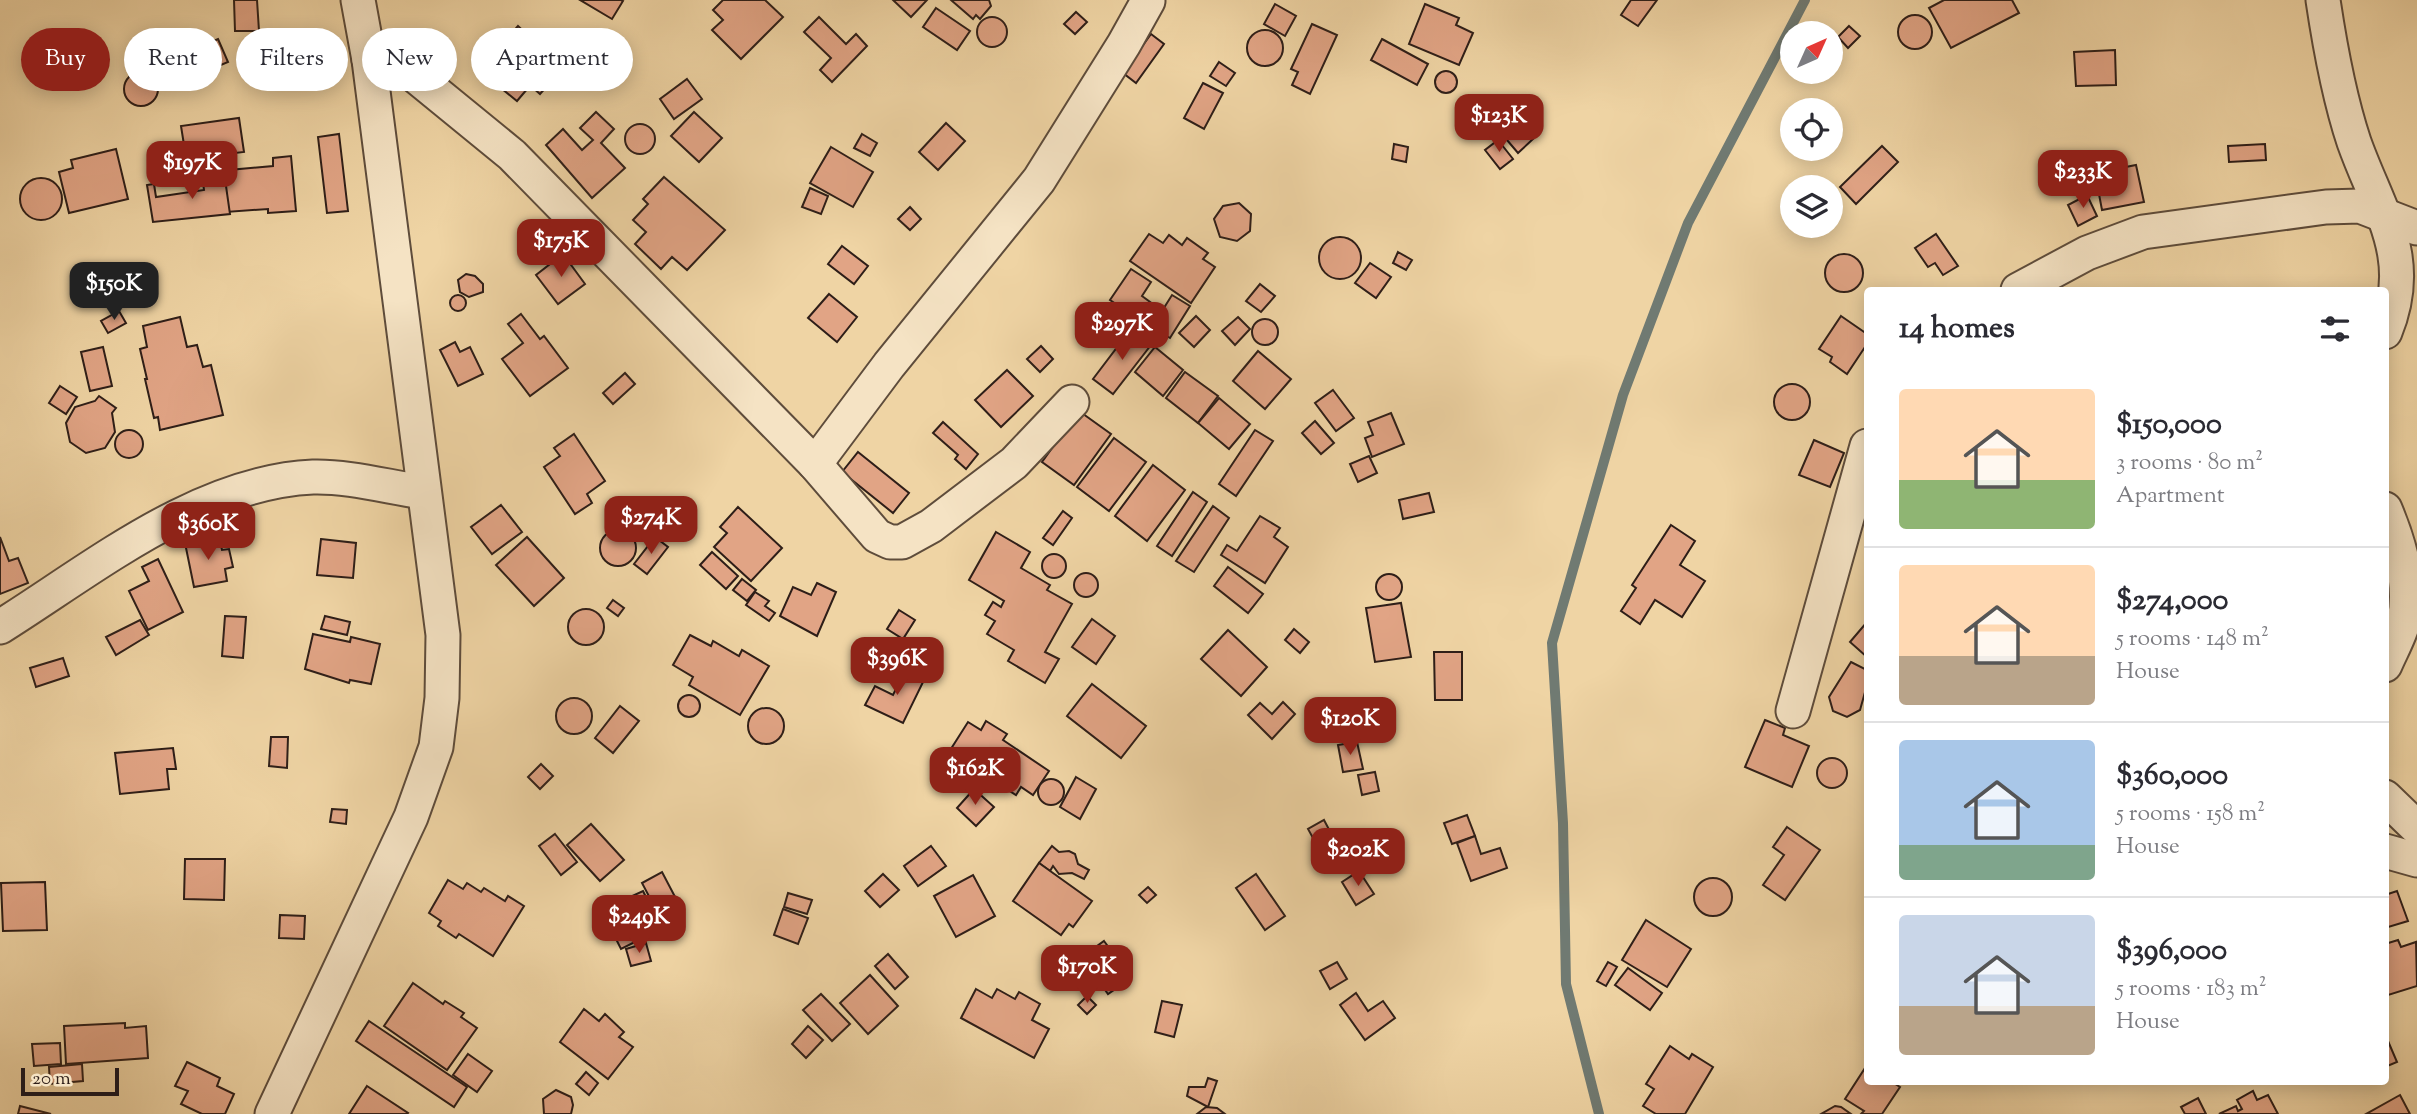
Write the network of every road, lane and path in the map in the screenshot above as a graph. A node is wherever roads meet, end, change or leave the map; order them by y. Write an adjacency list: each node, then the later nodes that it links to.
1 (358, 0): 4 (street)
2 (2323, 0): 7 (street)
3 (1148, 1): 13 (street)
4 (363, 28)
5 (373, 91): 14 (street)
6 (434, 91): 13 (street)
7 (2381, 214): 8 (street); 9 (street); 10 (street)
8 (2417, 228)
9 (2024, 287)
10 (2389, 316)
11 (1072, 402): 13 (street)
12 (1864, 457): 18 (street)
13 (815, 464)
14 (423, 492): 16 (street); 23 (street)
15 (2389, 520): 17 (street)
16 (0, 627)
17 (2389, 656)
18 (1793, 711)
19 (2389, 801): 20 (street)
20 (2417, 828)
21 (2389, 852): 22 (street)
22 (2417, 860)
23 (272, 1114)

